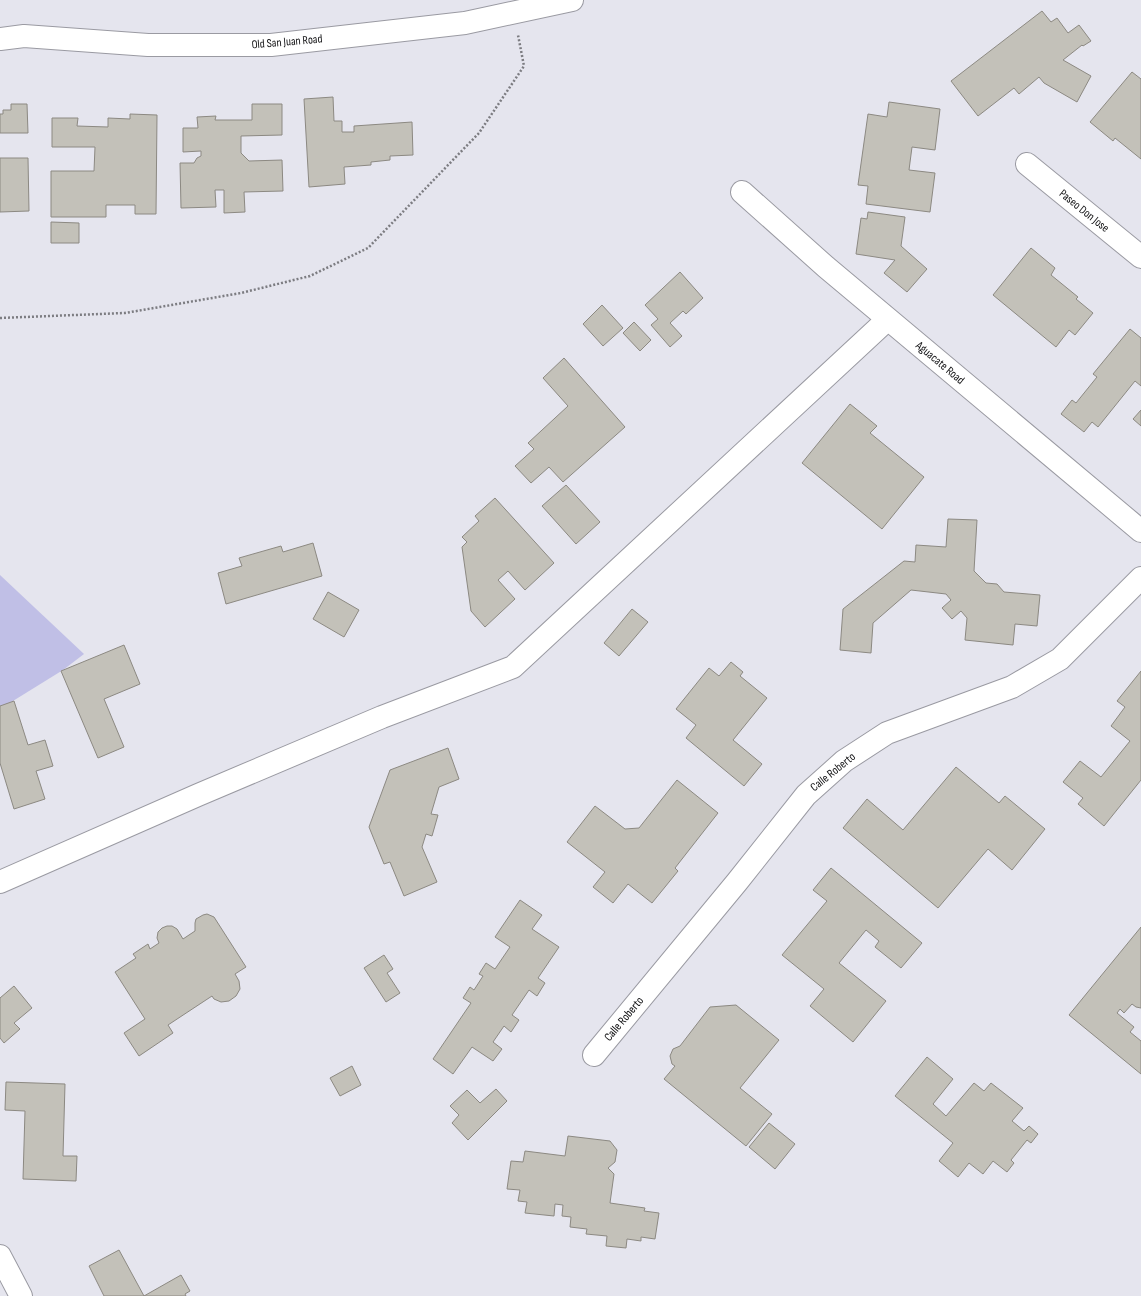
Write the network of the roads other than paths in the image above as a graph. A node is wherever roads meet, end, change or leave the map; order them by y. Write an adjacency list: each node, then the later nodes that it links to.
1 (572, 0): 2 (street, Old San Juan Road)
2 (0, 39)
3 (1027, 164): 5 (street, Paseo Don Jose)
4 (742, 192): 6 (street, Aguacate Road)
5 (1141, 257)
6 (888, 319): 7 (street, Aguacate Road); 9 (street)
7 (1141, 531)
8 (1141, 578): 10 (street, Calle Roberto)
9 (0, 882)
10 (594, 1055)
11 (0, 1256): 12 (street)
12 (21, 1296)

